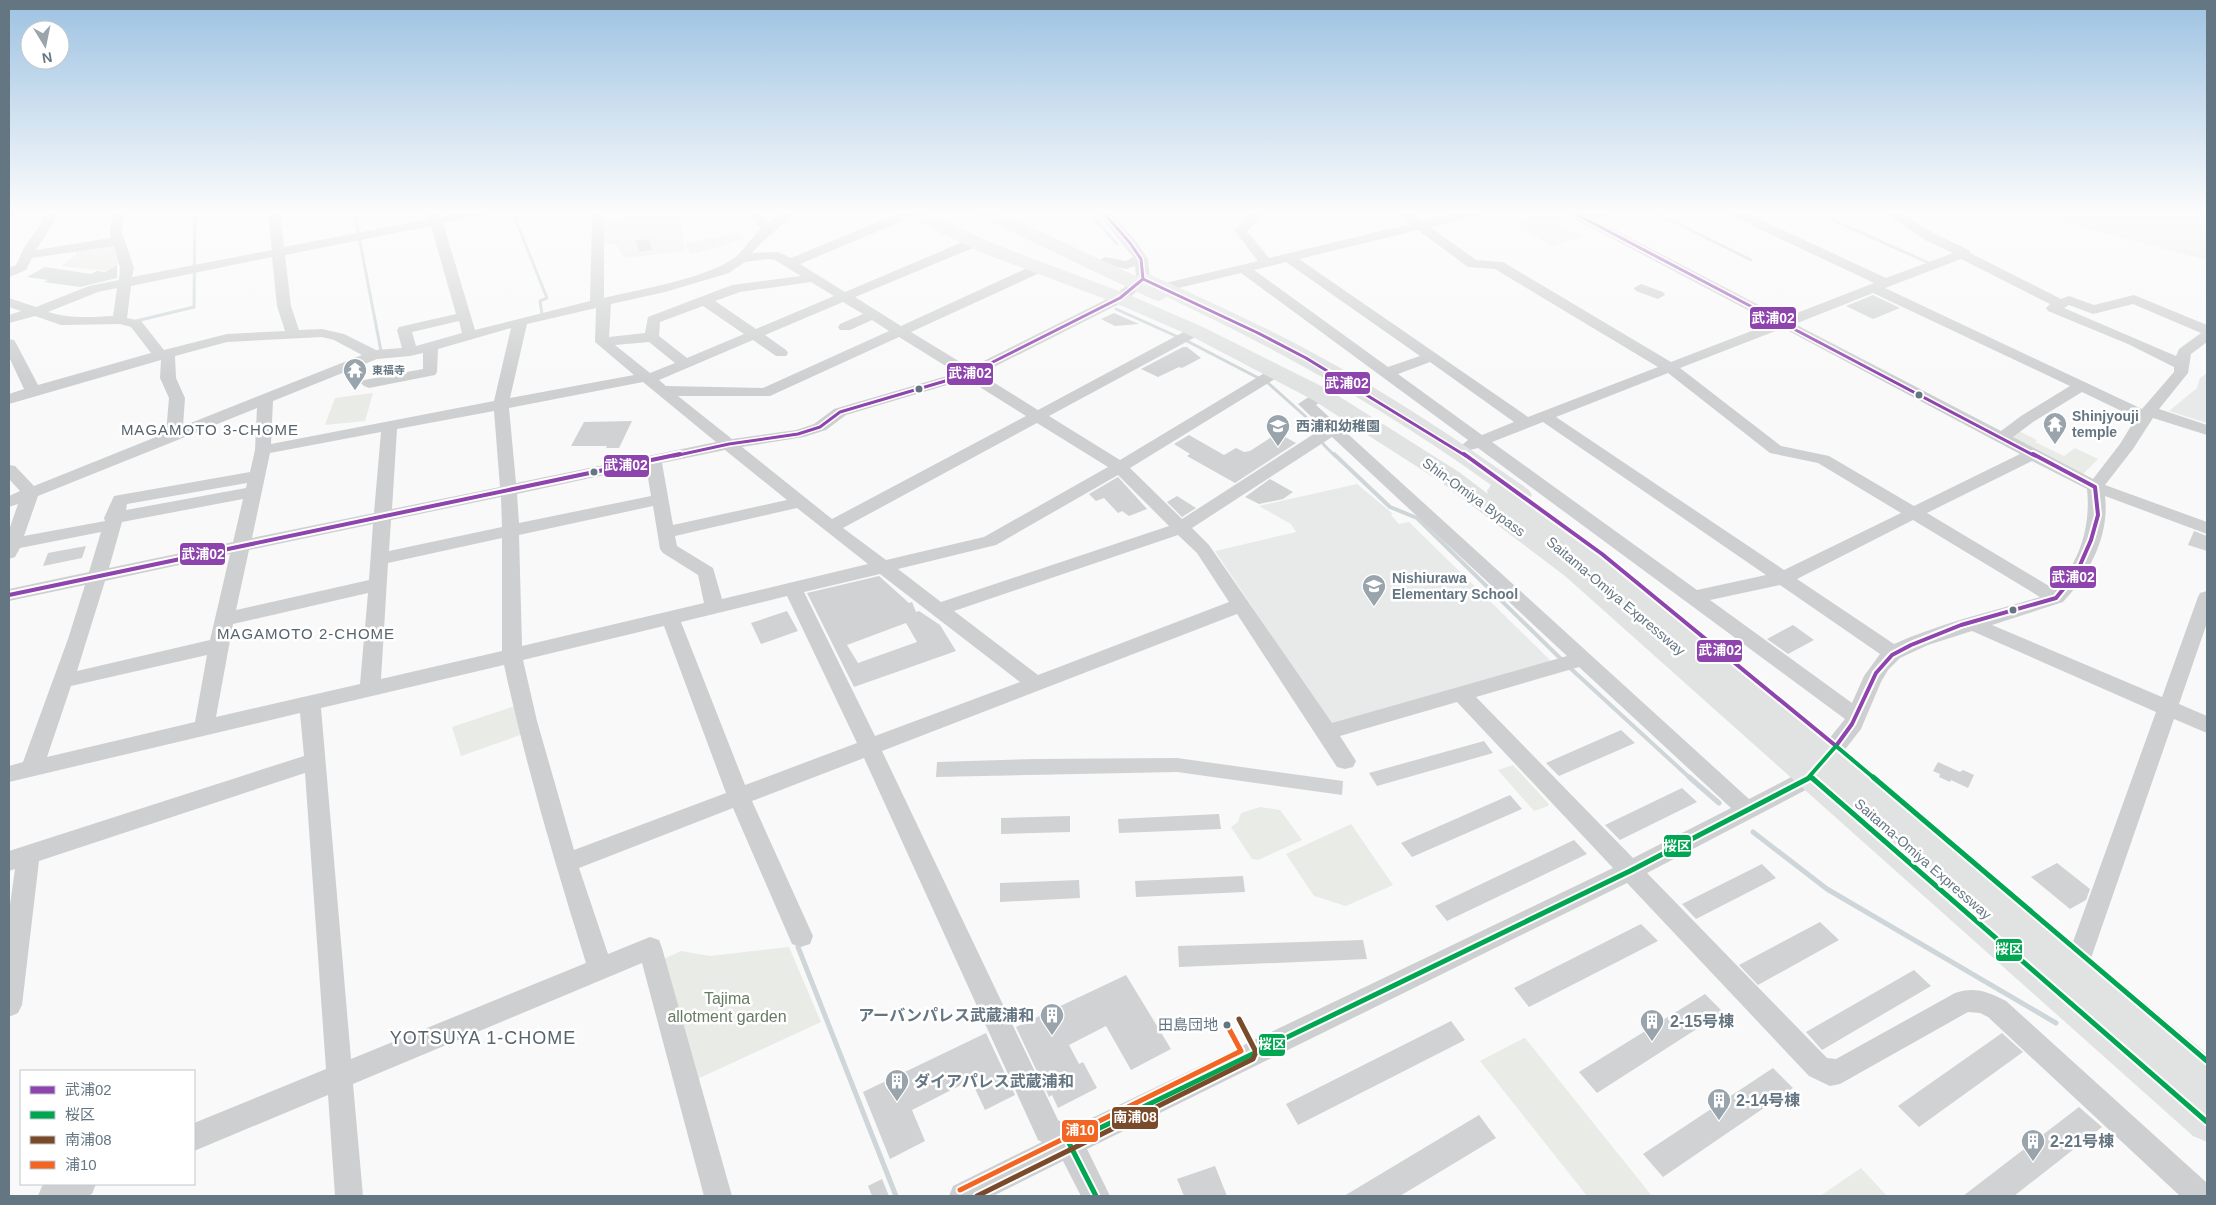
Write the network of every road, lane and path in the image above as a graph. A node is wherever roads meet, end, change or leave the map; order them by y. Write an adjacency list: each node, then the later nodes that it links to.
1 (21, 267): 24 (street)
2 (127, 267): 27 (street)
3 (205, 267): 27 (street)
4 (280, 267): 47 (street)
5 (450, 267): 39 (street)
6 (600, 267): 35 (street)
7 (728, 267): 35 (street)
8 (797, 267): 25 (street)
9 (922, 267): 31 (street)
10 (1066, 267): 162 (highway, Saitama-Omiya Expressway)
11 (1097, 267): 161 (highway, Saitama-Omiya Expressway)
12 (1123, 267): 26 (highway, Shin-Omiya Bypass)
13 (1131, 267): 26 (highway)
14 (1148, 267): 26 (street)
15 (1247, 267): 23 (street)
16 (1303, 267): 60 (street)
17 (1502, 267): 64 (street)
18 (1677, 267): 43 (street)
19 (1843, 267): 28 (street)
20 (1928, 267): 28 (street)
21 (1987, 267): 36 (street)
22 (1039, 268): 32 (highway, Shin-Omiya Bypass); 46 (street)
23 (1243, 268): 26 (street); 65 (street)
24 (9, 273)
25 (814, 278): 31 (street); 33 (street)
26 (1157, 279): 32 (street); 87 (highway, Shin-Omiya Bypass)
27 (125, 283): 37 (street); 41 (street)
28 (1880, 286): 43 (street); 70 (street)
29 (1642, 288): 30 (street)
30 (1658, 295)
31 (844, 297): 38 (street); 48 (street)
32 (1120, 298): 51 (highway, Shin-Omiya Bypass); 66 (street)
33 (705, 301): 48 (street); 52 (street)
34 (9, 302): 37 (street)
35 (601, 303): 42 (street); 53 (street)
36 (2061, 304): 45 (street); 63 (street)
37 (35, 312): 40 (street); 41 (street)
38 (873, 315): 44 (street); 46 (street)
39 (464, 316): 50 (street); 56 (street)
40 (9, 319)
41 (120, 320): 58 (street)
42 (520, 322): 50 (street); 76 (street)
43 (1783, 323): 64 (street); 85 (street)
44 (845, 327)
45 (2207, 330)
46 (901, 332): 66 (street); 72 (street)
47 (293, 333): 58 (street); 59 (street)
48 (753, 335): 57 (street); 62 (street)
49 (2207, 335): 63 (street)
50 (470, 336): 55 (street)
51 (1186, 336): 67 (highway, Shin-Omiya Bypass); 78 (street)
52 (652, 337): 53 (street); 62 (street)
53 (602, 342): 68 (street)
54 (9, 343): 61 (street)
55 (431, 346): 56 (street); 69 (street)
56 (410, 352): 59 (street)
57 (781, 352)
58 (164, 354): 71 (street); 84 (street)
59 (374, 355): 75 (street)
60 (1431, 357): 65 (street); 80 (street)
61 (12, 359): 71 (street)
62 (685, 364): 68 (street)
63 (2181, 364): 77 (street)
64 (1669, 367): 79 (street); 102 (street)
65 (1385, 373): 87 (street)
66 (968, 374): 78 (street); 86 (street)
67 (1268, 377): 73 (highway, Shin-Omiya Bypass); 91 (street)
68 (648, 378): 72 (street); 76 (street)
69 (369, 384)
70 (2080, 386): 77 (street); 85 (street)
71 (33, 391): 74 (street)
72 (665, 392): 86 (street)
73 (1322, 395): 82 (street); 149 (highway, Shin-Omiya Bypass)
74 (9, 399)
75 (265, 399): 84 (street); 88 (street)
76 (501, 404): 81 (street); 96 (street)
77 (2147, 414): 83 (street); 95 (street)
78 (1037, 416): 91 (street); 105 (street)
79 (1544, 416): 80 (street); 115 (street)
80 (1526, 423): 87 (street)
81 (389, 427): 88 (street); 103 (street)
82 (1333, 428): 106 (street); 132 (street)
83 (2207, 430)
84 (174, 436): 93 (street)
85 (2002, 438): 89 (street)
86 (730, 444): 90 (street); 101 (street)
87 (1468, 446): 119 (street); 144 (highway, Shin-Omiya Bypass)
88 (263, 450): 94 (street)
89 (2033, 454): 95 (street); 102 (street)
90 (653, 460): 96 (street); 99 (street)
91 (1120, 467): 106 (street); 113 (street)
92 (9, 470): 97 (street)
93 (79, 474): 97 (street); 98 (street)
94 (255, 484): 104 (street); 110 (street)
95 (2095, 487): 107 (street); 121 (street)
96 (508, 490): 103 (street); 108 (street)
97 (31, 493): 100 (street); 111 (street)
98 (74, 493)
99 (660, 499): 108 (street); 109 (street)
100 (9, 502)
101 (800, 502): 105 (street); 109 (street)
102 (1914, 513): 115 (street); 121 (street)
103 (382, 517): 110 (street); 112 (street)
104 (112, 522): 111 (street); 114 (street)
105 (831, 527): 113 (street)
106 (1180, 528): 122 (street); 124 (street)
107 (2207, 528)
108 (510, 531): 112 (street); 131 (street)
109 (666, 532): 123 (street)
110 (242, 546): 114 (street); 126 (street)
111 (11, 549)
112 (378, 559): 116 (street)
113 (884, 567): 117 (street); 124 (street)
114 (96, 577): 118 (street); 133 (street)
115 (1783, 578): 119 (street); 130 (street)
116 (376, 585): 126 (street); 135 (street)
117 (793, 589): 123 (street); 143 (street)
118 (9, 595)
119 (1694, 597): 139 (street)
120 (2207, 597): 128 (street)
121 (2056, 598): 127 (street)
122 (1241, 605): 134 (street); 142 (street)
123 (714, 607): 125 (street)
124 (937, 610): 134 (street)
125 (670, 618): 131 (street); 150 (street)
126 (225, 619): 129 (street)
127 (1971, 623): 130 (street); 138 (street)
128 (2200, 640): 138 (street)
129 (219, 645): 133 (street); 141 (street)
130 (1893, 653): 139 (street)
131 (512, 655): 135 (street); 153 (street)
132 (1584, 658): 136 (street); 151 (street)
133 (63, 681): 147 (street)
134 (1035, 683): 143 (street)
135 (370, 688): 137 (street)
136 (1460, 694): 142 (street); 154 (street)
137 (310, 704): 141 (street); 146 (street)
138 (2168, 708): 140 (street); 156 (street)
139 (1856, 717): 144 (street)
140 (2207, 725)
141 (204, 728): 147 (street)
142 (1327, 732): 145 (street)
143 (869, 746): 150 (street); 165 (street)
144 (1836, 746): 149 (street); 156 (highway, Shin-Omiya Bypass)
145 (1344, 761)
146 (314, 762): 152 (street); 160 (street)
147 (32, 768): 148 (street)
148 (9, 774)
149 (1811, 777): 151 (street); 163 (highway, Shin-Omiya Bypass)
150 (739, 797): 153 (street); 155 (street)
151 (1747, 810): 154 (street)
152 (19, 857): 158 (street)
153 (566, 863): 157 (street)
154 (1630, 871): 165 (street); 172 (street)
155 (801, 936)
156 (2082, 953): 159 (highway, Shin-Omiya Bypass)
157 (600, 967): 160 (street); 169 (street)
158 (9, 1005)
159 (2207, 1061)
160 (340, 1076): 164 (street); 168 (street)
161 (2207, 1079)
162 (2207, 1105)
163 (2207, 1122)
164 (195, 1137)
165 (1069, 1143): 170 (street); 171 (street)
166 (80, 1185): 167 (street)
167 (52, 1196)
168 (350, 1196)
169 (718, 1196)
170 (963, 1196)
171 (1096, 1196)
172 (2201, 1196)

